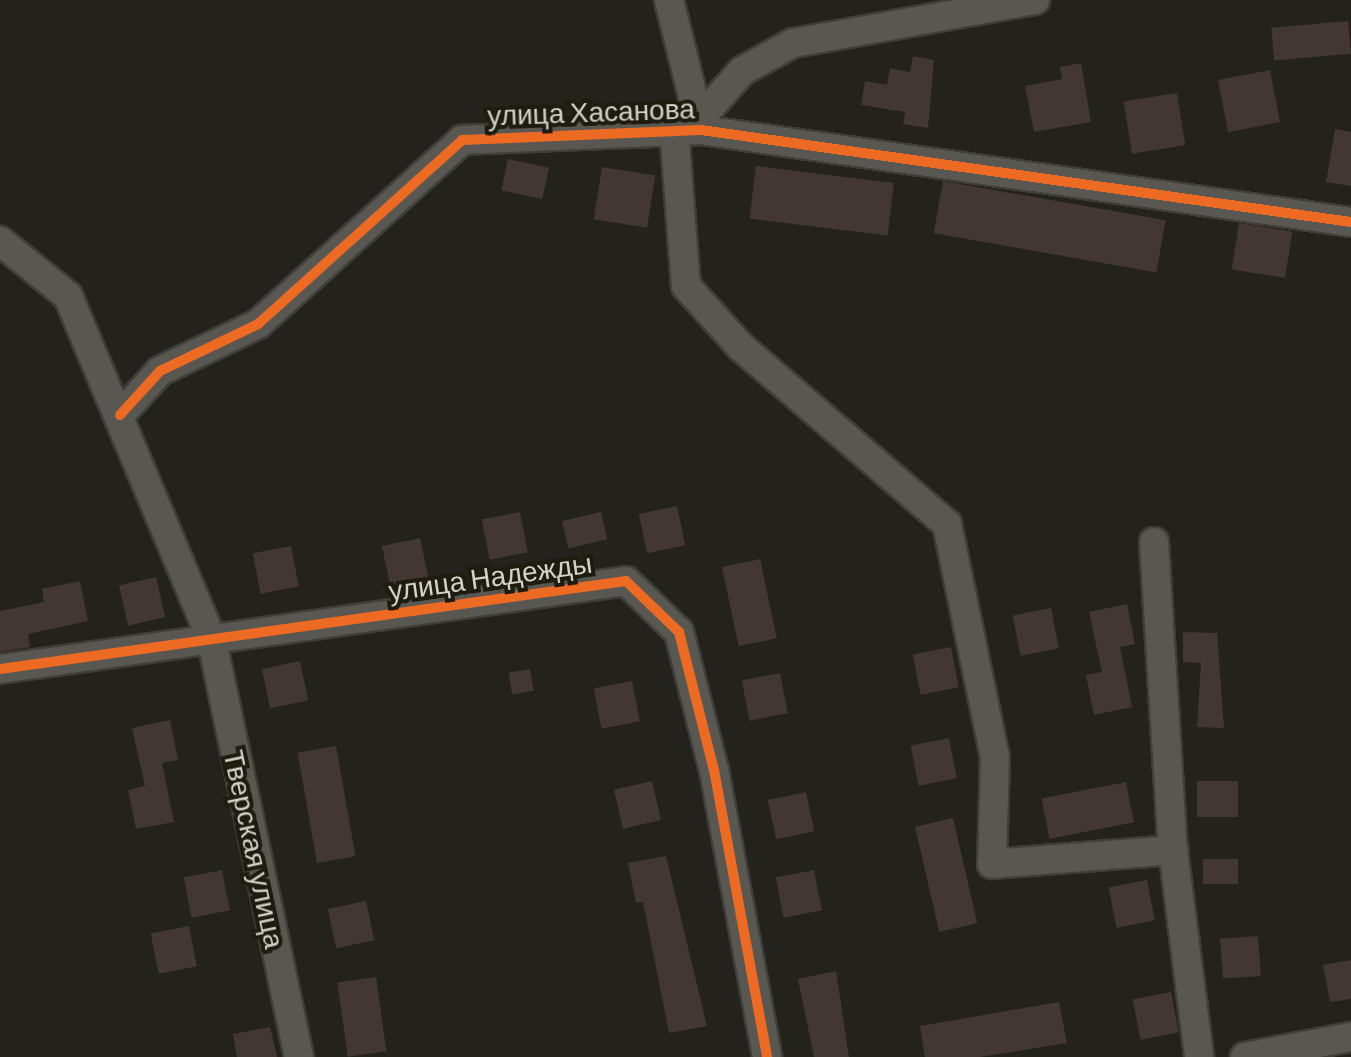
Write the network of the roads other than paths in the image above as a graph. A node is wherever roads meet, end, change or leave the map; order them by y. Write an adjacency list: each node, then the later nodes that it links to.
1 (669, 0): 3 (street)
2 (1035, 0): 3 (street, улица Хасанова)
3 (692, 124): 4 (street, улица Хасанова); 6 (street, улица Хасанова); 10 (street)
4 (1351, 222)
5 (0, 241): 6 (street, Тверская улица)
6 (120, 415): 8 (street, Тверская улица)
7 (1154, 542): 10 (street)
8 (212, 641): 9 (street, улица Надежды); 12 (street, Тверская улица); 13 (street, улица Надежды)
9 (0, 669)
10 (1173, 850): 14 (street)
11 (1351, 1037): 15 (street)
12 (299, 1057)
13 (767, 1057)
14 (1199, 1057)
15 (1245, 1057)

